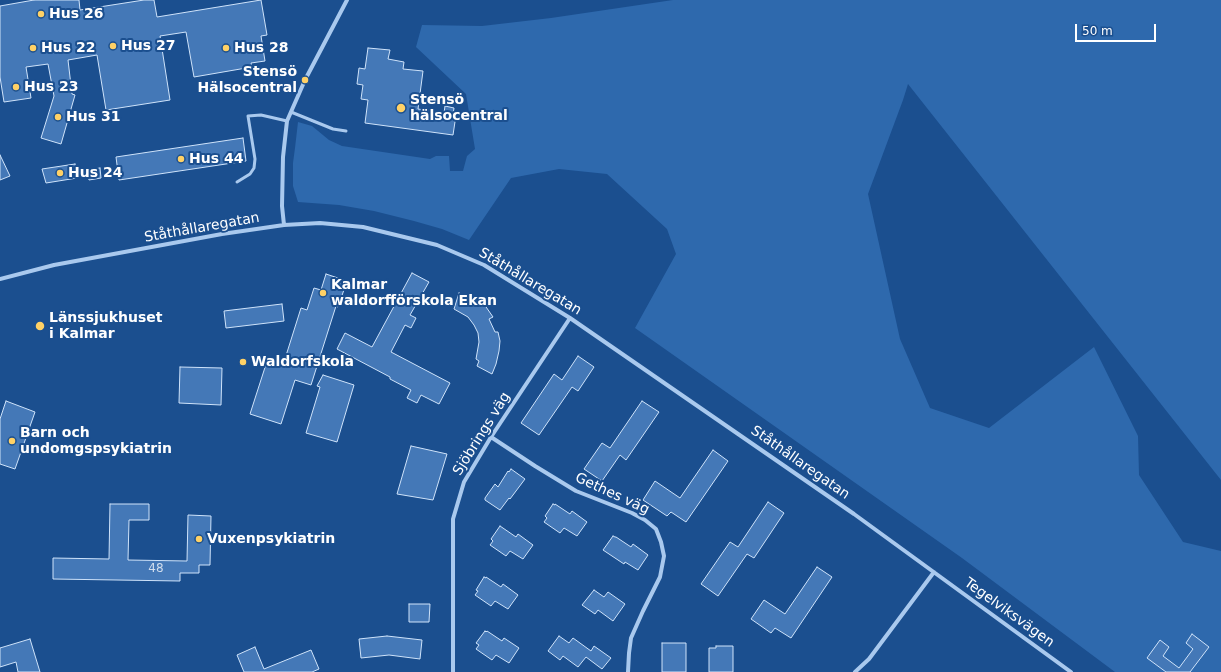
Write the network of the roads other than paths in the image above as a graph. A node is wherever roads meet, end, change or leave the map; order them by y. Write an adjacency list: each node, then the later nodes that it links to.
1 (347, 0): 2 (street)
2 (290, 112): 3 (street); 4 (lane)
3 (287, 121): 5 (lane); 6 (street)
4 (346, 131)
5 (237, 182)
6 (284, 225): 7 (street, Ståthållaregatan); 8 (street, Ståthållaregatan)
7 (0, 280)
8 (570, 318): 9 (street, Sjöbrings väg); 10 (street, Ståthållaregatan)
9 (491, 437): 11 (street, Sjöbrings väg); 12 (street, Gethes väg)
10 (934, 572): 13 (street); 14 (street, Tegelviksvägen)
11 (453, 672)
12 (628, 672)
13 (855, 672)
14 (1071, 672)

